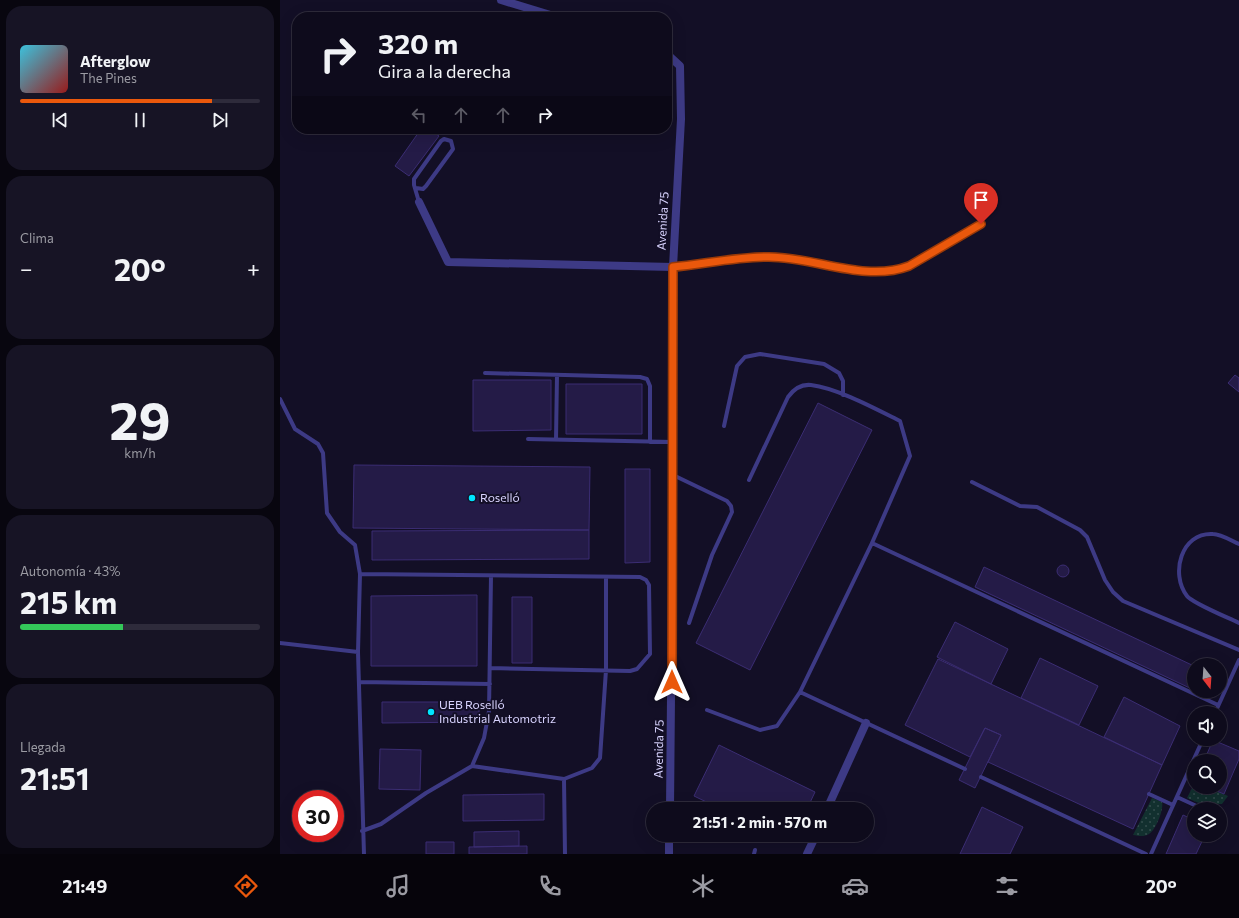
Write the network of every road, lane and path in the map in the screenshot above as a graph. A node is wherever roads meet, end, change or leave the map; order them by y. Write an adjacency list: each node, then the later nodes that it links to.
1 (501, 0): 2 (street)
2 (540, 12)
3 (672, 59): 7 (street, Avenida 75)
4 (416, 188): 4 (lane); 5 (lane)
5 (419, 202): 7 (street)
6 (981, 224): 7 (lane)
7 (673, 267): 16 (street, Avenida 75)
8 (485, 373): 9 (lane)
9 (557, 375): 14 (lane); 15 (lane)
10 (843, 395): 12 (lane); 18 (lane); 20 (lane)
11 (280, 399): 22 (lane)
12 (724, 426)
13 (528, 439): 14 (lane)
14 (556, 440): 15 (lane)
15 (650, 442): 16 (lane)
16 (673, 442): 17 (street, Avenida 75)
17 (673, 474): 25 (lane); 46 (street, Avenida 75)
18 (749, 480)
19 (972, 482): 28 (lane)
20 (872, 543): 35 (lane); 36 (lane)
21 (1239, 544): 26 (lane)
22 (360, 574): 23 (lane); 29 (lane)
23 (491, 576): 24 (lane); 31 (lane)
24 (606, 577): 32 (lane); 32 (lane)
25 (689, 623)
26 (1239, 623)
27 (280, 643): 29 (lane)
28 (1239, 650)
29 (358, 652): 33 (lane)
30 (1239, 660): 36 (lane)
31 (490, 668): 32 (lane); 34 (lane)
32 (606, 670): 43 (lane)
33 (359, 682): 34 (lane); 50 (lane)
34 (490, 684): 40 (lane)
35 (800, 692): 37 (lane); 38 (lane)
36 (1218, 705)
37 (708, 710)
38 (866, 723): 41 (lane); 47 (street)
39 (1200, 746): 45 (lane)
40 (472, 766): 43 (lane); 50 (lane)
41 (964, 769)
42 (981, 777): 57 (lane)
43 (564, 779): 54 (lane)
44 (1149, 794): 49 (lane)
45 (1177, 797): 48 (lane); 49 (lane)
46 (670, 802)
47 (830, 802)
48 (1188, 802)
49 (1173, 805): 58 (lane)
50 (362, 831): 53 (lane)
51 (669, 842): 55 (street)
52 (813, 842): 56 (street)
53 (364, 854)
54 (565, 854)
55 (669, 854)
56 (807, 854)
57 (1146, 854)
58 (1151, 854)

